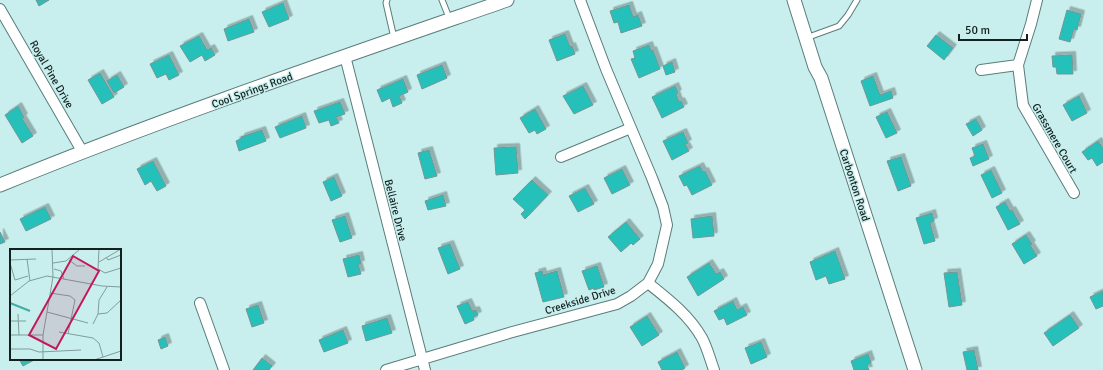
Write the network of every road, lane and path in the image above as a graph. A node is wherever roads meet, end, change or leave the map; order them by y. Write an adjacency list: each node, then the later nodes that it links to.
1 (387, 0): 11 (lane)
2 (442, 0): 9 (lane)
3 (507, 0): 9 (street, Cool Springs Road)
4 (580, 0): 15 (street, Creekside Drive)
5 (794, 0): 10 (street, Carbonton Road)
6 (857, 0): 10 (lane)
7 (1037, 0): 13 (street, Grassmere Court)
8 (0, 9): 16 (street, Royal Pine Drive)
9 (450, 20): 11 (street, Cool Springs Road)
10 (806, 38): 27 (street, Carbonton Road)
11 (394, 39): 12 (street, Cool Springs Road)
12 (345, 56): 16 (street, Cool Springs Road); 22 (street, Bellaire Drive)
13 (1018, 65): 14 (street); 19 (street, Grassmere Court)
14 (981, 70)
15 (631, 128): 17 (street); 20 (street, Creekside Drive)
16 (82, 151): 18 (street, Cool Springs Road)
17 (561, 158)
18 (0, 186)
19 (1074, 193)
20 (648, 283): 22 (street, Creekside Drive); 26 (street)
21 (200, 303): 23 (street)
22 (422, 359): 24 (street, Creekside Drive); 25 (street, Bellaire Drive)
23 (224, 370)
24 (386, 370)
25 (425, 370)
26 (714, 370)
27 (915, 370)

